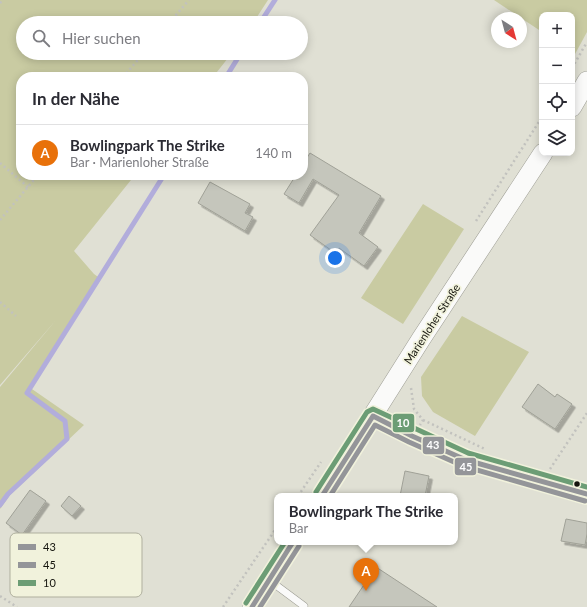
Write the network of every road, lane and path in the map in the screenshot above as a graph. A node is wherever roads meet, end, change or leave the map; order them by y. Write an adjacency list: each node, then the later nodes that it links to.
1 (3, 0): 3 (path)
2 (189, 0): 4 (path)
3 (0, 3)
4 (175, 16)
5 (587, 42): 7 (path)
6 (138, 60): 8 (path)
7 (575, 63)
8 (127, 72)
9 (587, 81): 10 (street)
10 (575, 102)
11 (541, 156): 20 (street, Marienloher Straße)
12 (0, 163): 13 (path)
13 (16, 177)
14 (20, 180): 16 (path)
15 (34, 180): 16 (path)
16 (28, 187): 17 (path)
17 (0, 220)
18 (0, 302): 19 (path)
19 (16, 316)
20 (396, 379): 22 (street, Marienloher Straße); 23 (path)
21 (587, 413): 27 (path)
22 (373, 416): 24 (street); 29 (street, Marienloher Straße)
23 (423, 420): 24 (path); 25 (path)
24 (412, 436): 30 (street)
25 (487, 450)
26 (543, 468): 27 (path)
27 (550, 470): 28 (path)
28 (557, 472)
29 (324, 493)
30 (587, 494)
31 (274, 531): 37 (path)
32 (291, 545): 33 (street)
33 (269, 580): 35 (lane); 38 (street)
34 (0, 596): 36 (path)
35 (304, 606)
36 (18, 607)
37 (223, 607)
38 (252, 607)

